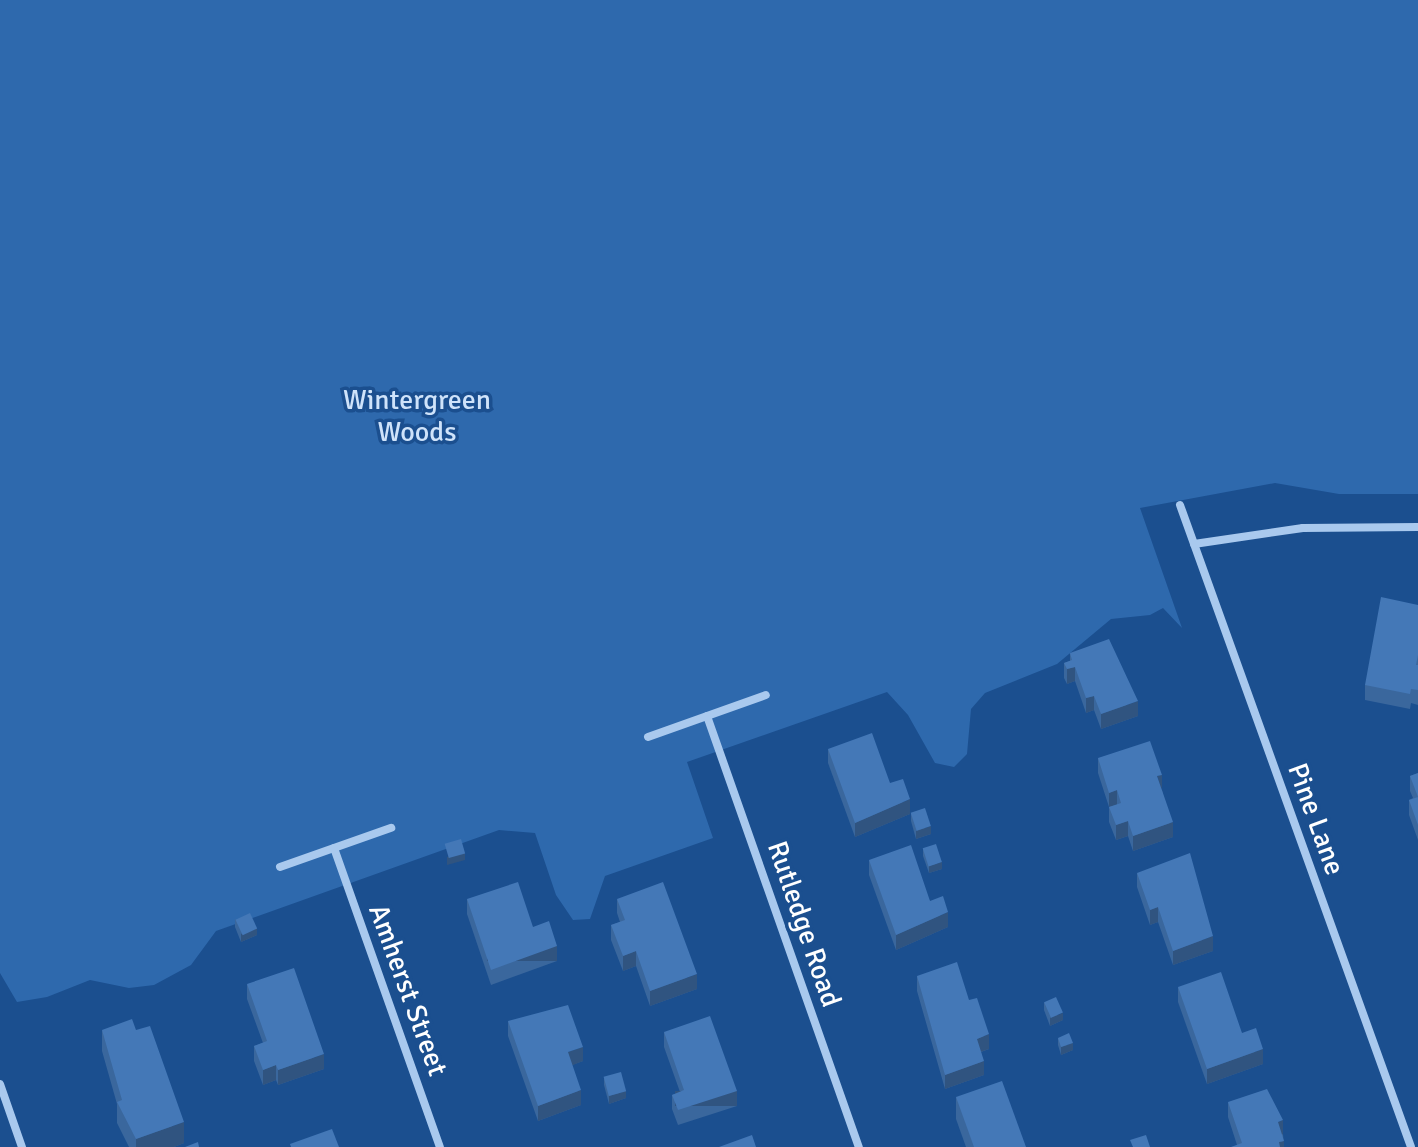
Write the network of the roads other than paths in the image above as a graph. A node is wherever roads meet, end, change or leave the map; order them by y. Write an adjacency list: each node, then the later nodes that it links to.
1 (1180, 505): 3 (street, Pine Lane)
2 (1418, 527): 3 (street)
3 (1194, 544): 14 (street, Pine Lane)
4 (766, 695): 5 (street)
5 (707, 716): 6 (street); 13 (street, Rutledge Road)
6 (648, 737)
7 (391, 828): 8 (street)
8 (334, 848): 9 (street); 12 (street, Amherst Street)
9 (280, 867)
10 (0, 1084): 11 (street)
11 (22, 1147)
12 (440, 1147)
13 (859, 1147)
14 (1411, 1147)

